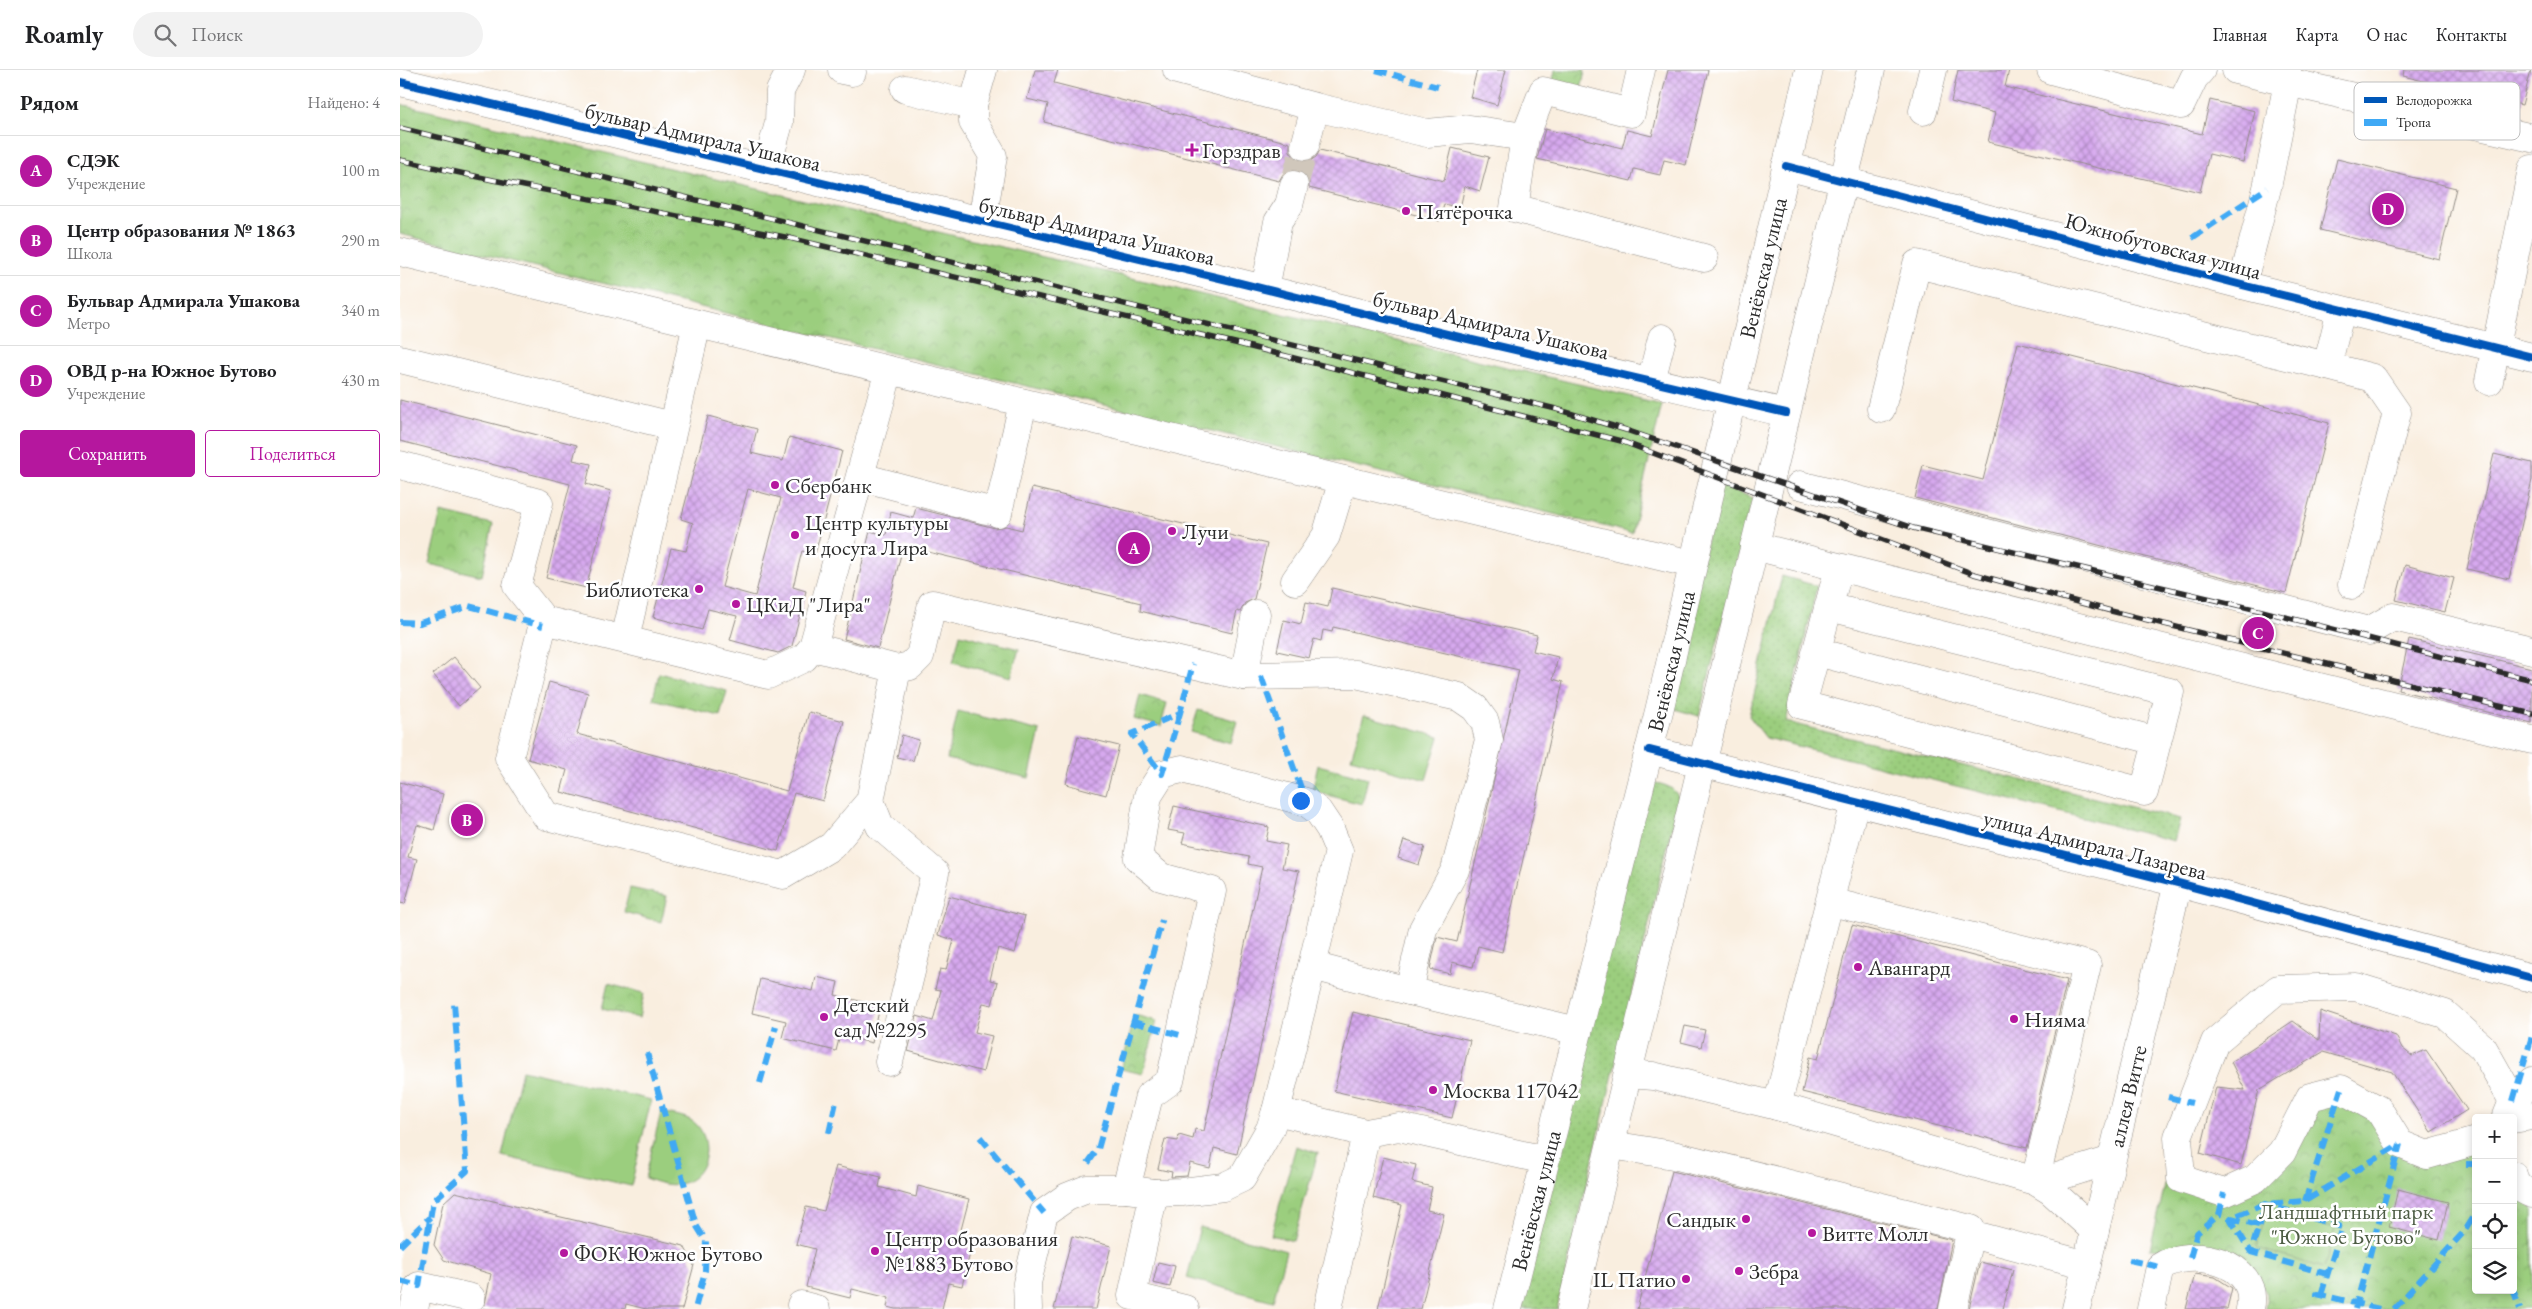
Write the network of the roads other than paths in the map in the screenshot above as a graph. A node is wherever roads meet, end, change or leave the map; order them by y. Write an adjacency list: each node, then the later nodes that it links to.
1 (791, 70): 22 (street)
2 (983, 70): 15 (street)
3 (1177, 70): 16 (street)
4 (1641, 70): 18 (street)
5 (1809, 70): 20 (street, Венёвская улица)
6 (1872, 70): 23 (street)
7 (1934, 70): 17 (street)
8 (2051, 70): 9 (street)
9 (2201, 70)
10 (2236, 70): 11 (street)
11 (2288, 76): 14 (street); 28 (street)
12 (400, 82): 22 (street, бульвар Адмирала Ушакова)
13 (905, 89): 15 (street)
14 (2354, 93)
15 (973, 105): 25 (street)
16 (1315, 107): 18 (street); 19 (street)
17 (1923, 111)
18 (1524, 137): 27 (street)
19 (1305, 146)
20 (1786, 166): 23 (street, Южнобутовская улица); 40 (street, Венёвская улица)
21 (2532, 169): 33 (street)
22 (766, 170): 25 (street, бульвар Адмирала Ушакова)
23 (1844, 182): 28 (street, Южнобутовская улица); 43 (street)
24 (1294, 185): 29 (street)
25 (982, 221): 29 (street, бульвар Адмирала Ушакова)
26 (400, 252): 31 (street)
27 (1704, 258)
28 (2242, 285): 30 (street, Южнобутовская улица)
29 (1265, 289): 38 (street, бульвар Адмирала Ушакова)
30 (2341, 310): 33 (street, Южнобутовская улица); 36 (street)
31 (697, 324): 37 (street); 44 (street)
32 (1662, 338): 38 (street)
33 (2495, 348): 34 (street, Южнобутовская улица); 39 (street)
34 (2532, 357)
35 (400, 359): 44 (street)
36 (2327, 366): 42 (street); 53 (street)
37 (889, 370): 41 (street); 46 (street)
38 (1651, 380): 40 (street, бульвар Адмирала Ушакова)
39 (2489, 381)
40 (1732, 400): 43 (street, бульвар Адмирала Ушакова); 50 (street, Венёвская улица)
41 (1023, 403): 46 (street); 47 (street)
42 (1881, 409)
43 (1786, 413): 49 (street)
44 (673, 426): 57 (street)
45 (400, 465): 56 (street)
46 (861, 477): 58 (street)
47 (1343, 480): 50 (street); 52 (street)
48 (1800, 485): 59 (street)
49 (1754, 546): 51 (street); 68 (street)
50 (1692, 564): 67 (street, Венёвская улица)
51 (1839, 568): 54 (street); 60 (street)
52 (1295, 581)
53 (2352, 585)
54 (1829, 607): 61 (street); 64 (street)
55 (1256, 614): 63 (street)
56 (544, 620): 57 (street); 69 (street)
57 (625, 639): 58 (street)
58 (813, 647): 62 (street)
59 (2532, 650)
60 (2171, 651): 64 (street); 65 (street)
61 (1817, 652): 66 (street); 66 (street)
62 (896, 672): 63 (street); 69 (street)
63 (1244, 676): 75 (street)
64 (2160, 690): 66 (street)
65 (2532, 740)
66 (2157, 741)
67 (1649, 750): 68 (street, улица Адмирала Лазарева); 76 (street, Венёвская улица)
68 (1703, 764): 70 (street, улица Адмирала Лазарева); 78 (street)
69 (870, 801): 77 (street)
70 (1855, 802): 71 (street, улица Адмирала Лазарева); 72 (street)
71 (2178, 884): 74 (street, улица Адмирала Лазарева); 87 (street, аллея Витте)
72 (1831, 902): 80 (street); 88 (street)
73 (1312, 966): 75 (street); 81 (street); 90 (street)
74 (2532, 978)
75 (1408, 990): 76 (street)
76 (1578, 1031): 86 (street, Венёвская улица)
77 (889, 1062)
78 (1628, 1074): 80 (street); 85 (street)
79 (2532, 1081): 82 (street)
80 (1777, 1106): 88 (street)
81 (1276, 1111): 83 (street); 91 (street)
82 (2516, 1113): 84 (street)
83 (1366, 1133): 86 (street); 100 (street)
84 (2472, 1142)
85 (1611, 1145): 102 (street); 103 (street)
86 (1545, 1160): 101 (street, Венёвская улица)
87 (2111, 1160): 88 (street); 93 (street, аллея Витте)
88 (2035, 1181): 93 (street)
89 (2517, 1184): 92 (street)
90 (1126, 1189): 91 (street); 98 (street)
91 (1154, 1193): 99 (street)
92 (2532, 1194)
93 (2094, 1231): 95 (street, аллея Витте)
94 (1982, 1238): 95 (street)
95 (2087, 1265): 104 (street, аллея Витте)
96 (471, 1298): 97 (street)
97 (414, 1309)
98 (1028, 1309)
99 (1185, 1309)
100 (1328, 1309)
101 (1508, 1309)
102 (1571, 1309)
103 (1953, 1309)
104 (2076, 1309)
105 (2151, 1309): 106 (street)
106 (2250, 1309)

